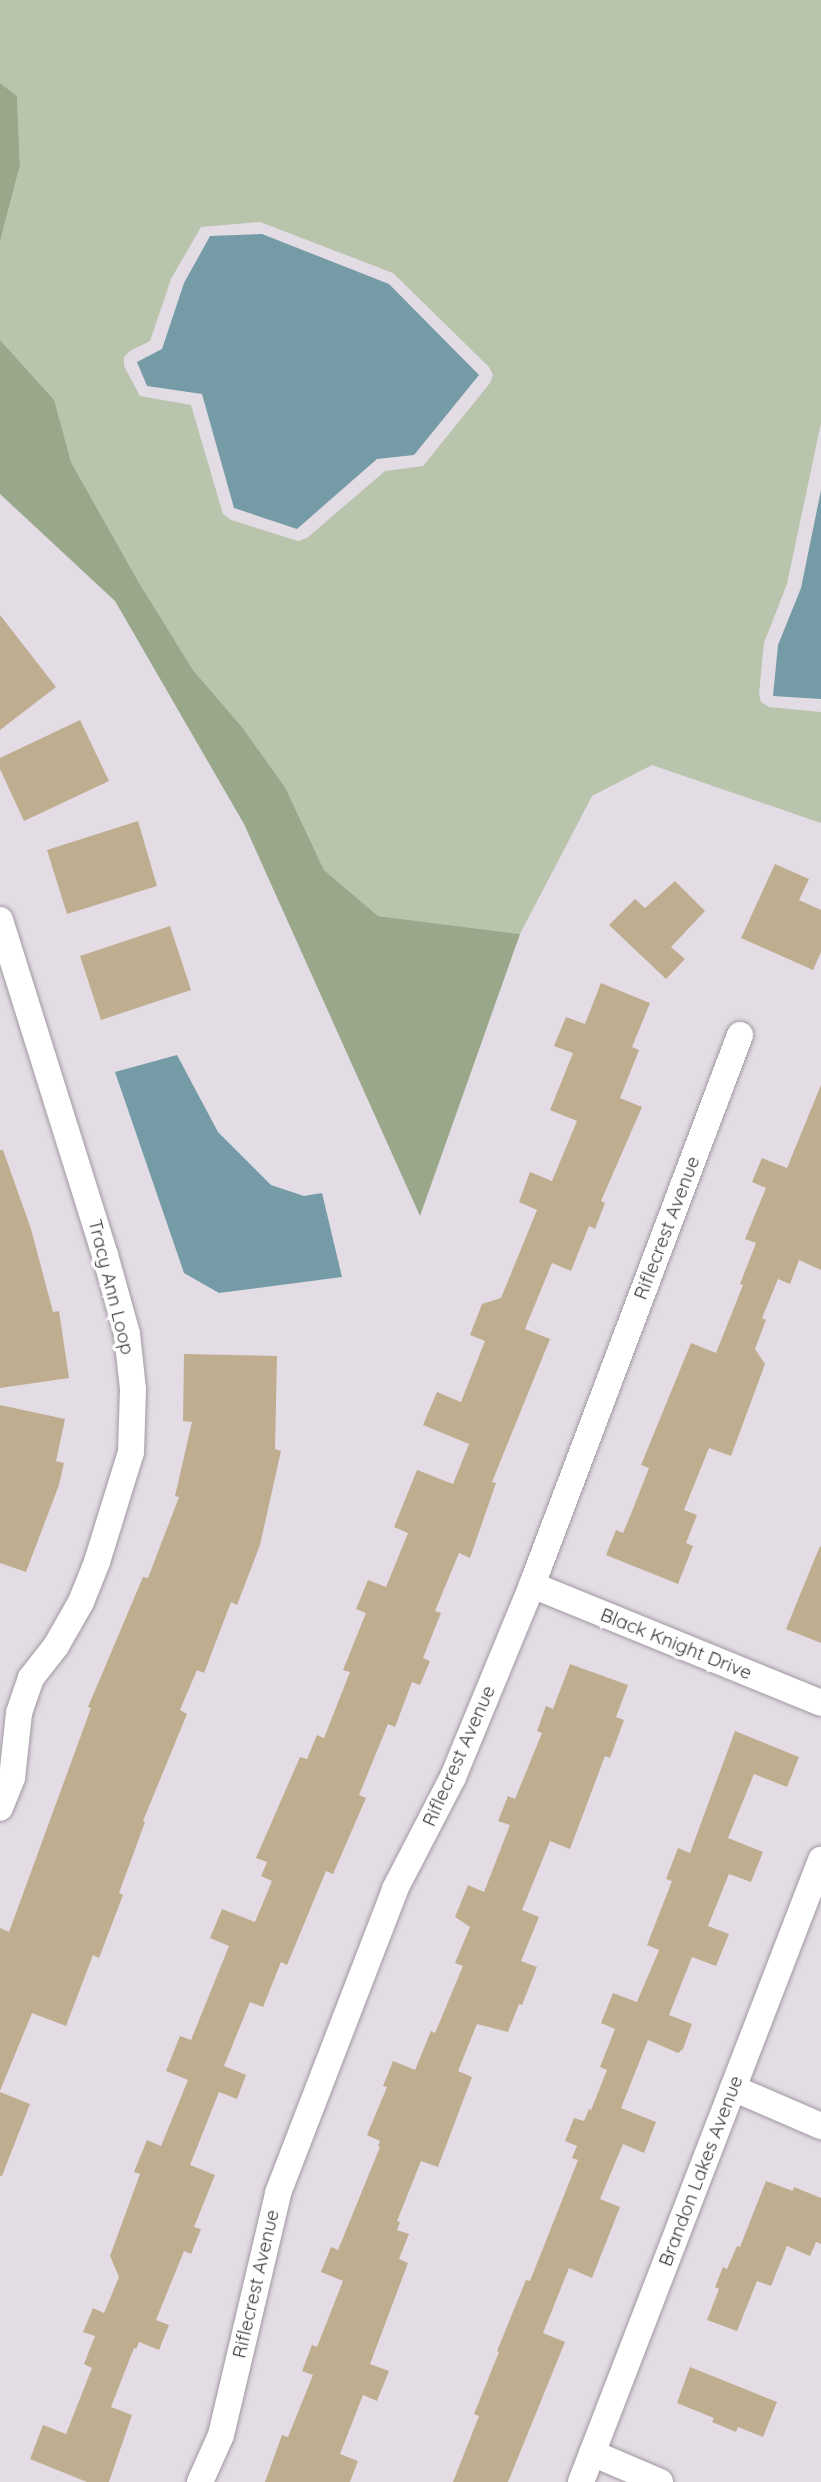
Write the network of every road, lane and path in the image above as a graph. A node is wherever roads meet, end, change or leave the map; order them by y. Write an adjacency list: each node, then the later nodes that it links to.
1 (0, 920): 5 (street, Tracy Ann Loop)
2 (740, 1035): 3 (street, Riflecrest Avenue)
3 (532, 1585): 4 (street, Black Knight Drive); 10 (street, Riflecrest Avenue)
4 (821, 1703)
5 (0, 1808)
6 (821, 1860): 7 (street, Brandon Lakes Avenue)
7 (733, 2088): 8 (street); 9 (street, Brandon Lakes Avenue)
8 (821, 2126)
9 (592, 2453): 11 (street, Brandon Lakes Avenue); 12 (street)
10 (201, 2482)
11 (581, 2482)
12 (660, 2482)

